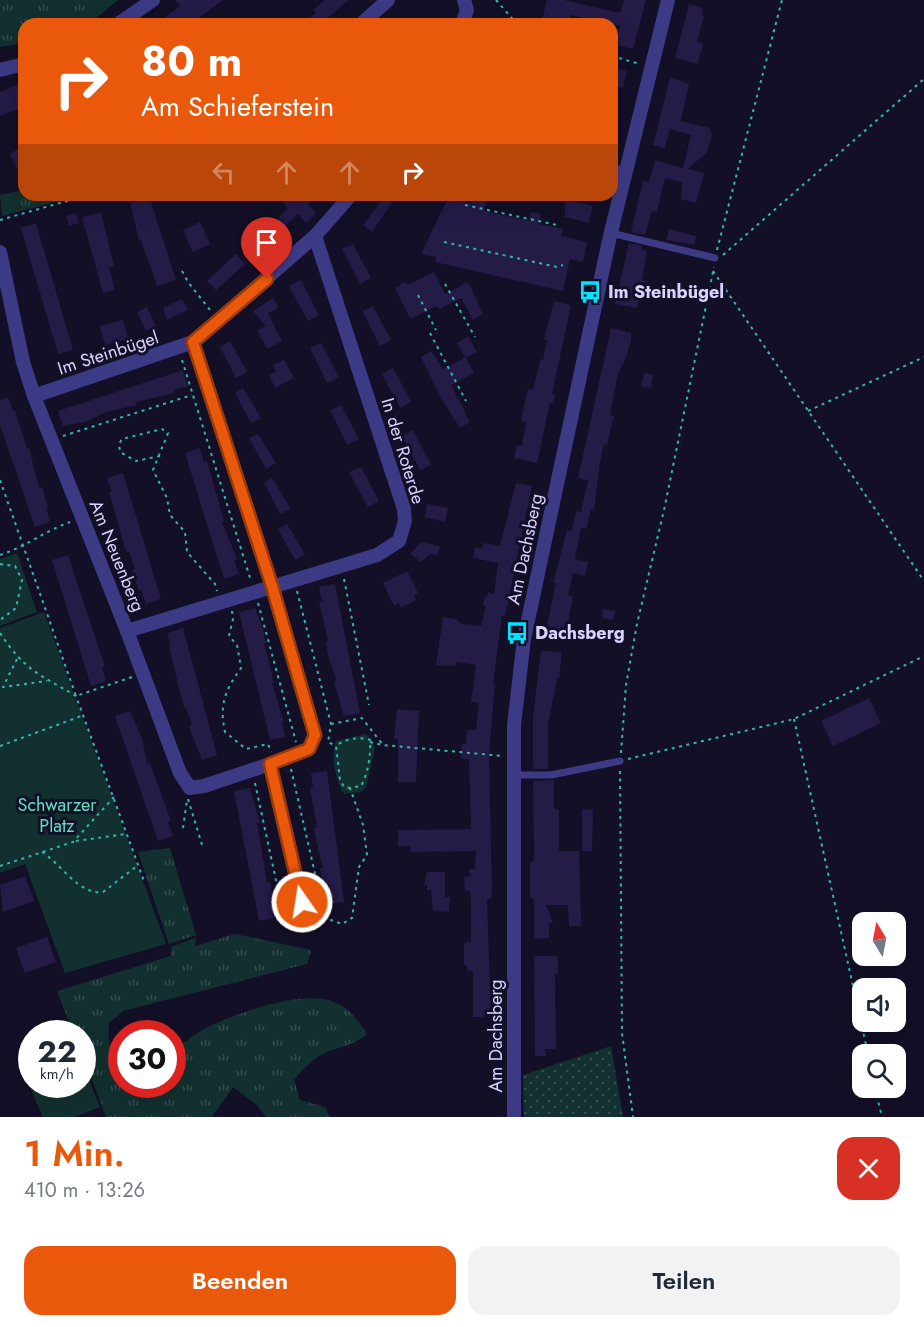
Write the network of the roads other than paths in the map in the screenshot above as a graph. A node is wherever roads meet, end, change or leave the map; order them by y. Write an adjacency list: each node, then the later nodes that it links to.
1 (153, 0): 5 (street)
2 (388, 0): 6 (street)
3 (464, 0): 7 (street)
4 (668, 0): 10 (street, Am Dachsberg)
5 (127, 18)
6 (368, 18)
7 (465, 18)
8 (18, 66): 9 (street)
9 (0, 70)
10 (619, 169)
11 (346, 201): 14 (street, Im Steinbügel)
12 (615, 201): 13 (street, Am Dachsberg)
13 (611, 233): 16 (lane); 23 (street, Am Dachsberg)
14 (315, 236): 17 (street, Im Steinbügel); 19 (street, In der Roterde)
15 (0, 252): 18 (street, Am Neuenberg)
16 (715, 258)
17 (193, 342): 18 (street, Im Steinbügel); 19 (street)
18 (34, 396): 20 (street, Am Neuenberg)
19 (272, 586): 20 (street, In der Roterde); 22 (street)
20 (127, 631): 22 (street, Am Neuenberg)
21 (620, 761): 23 (lane)
22 (272, 764): 24 (street)
23 (513, 775): 25 (street, Am Dachsberg)
24 (302, 902)
25 (514, 1117)

